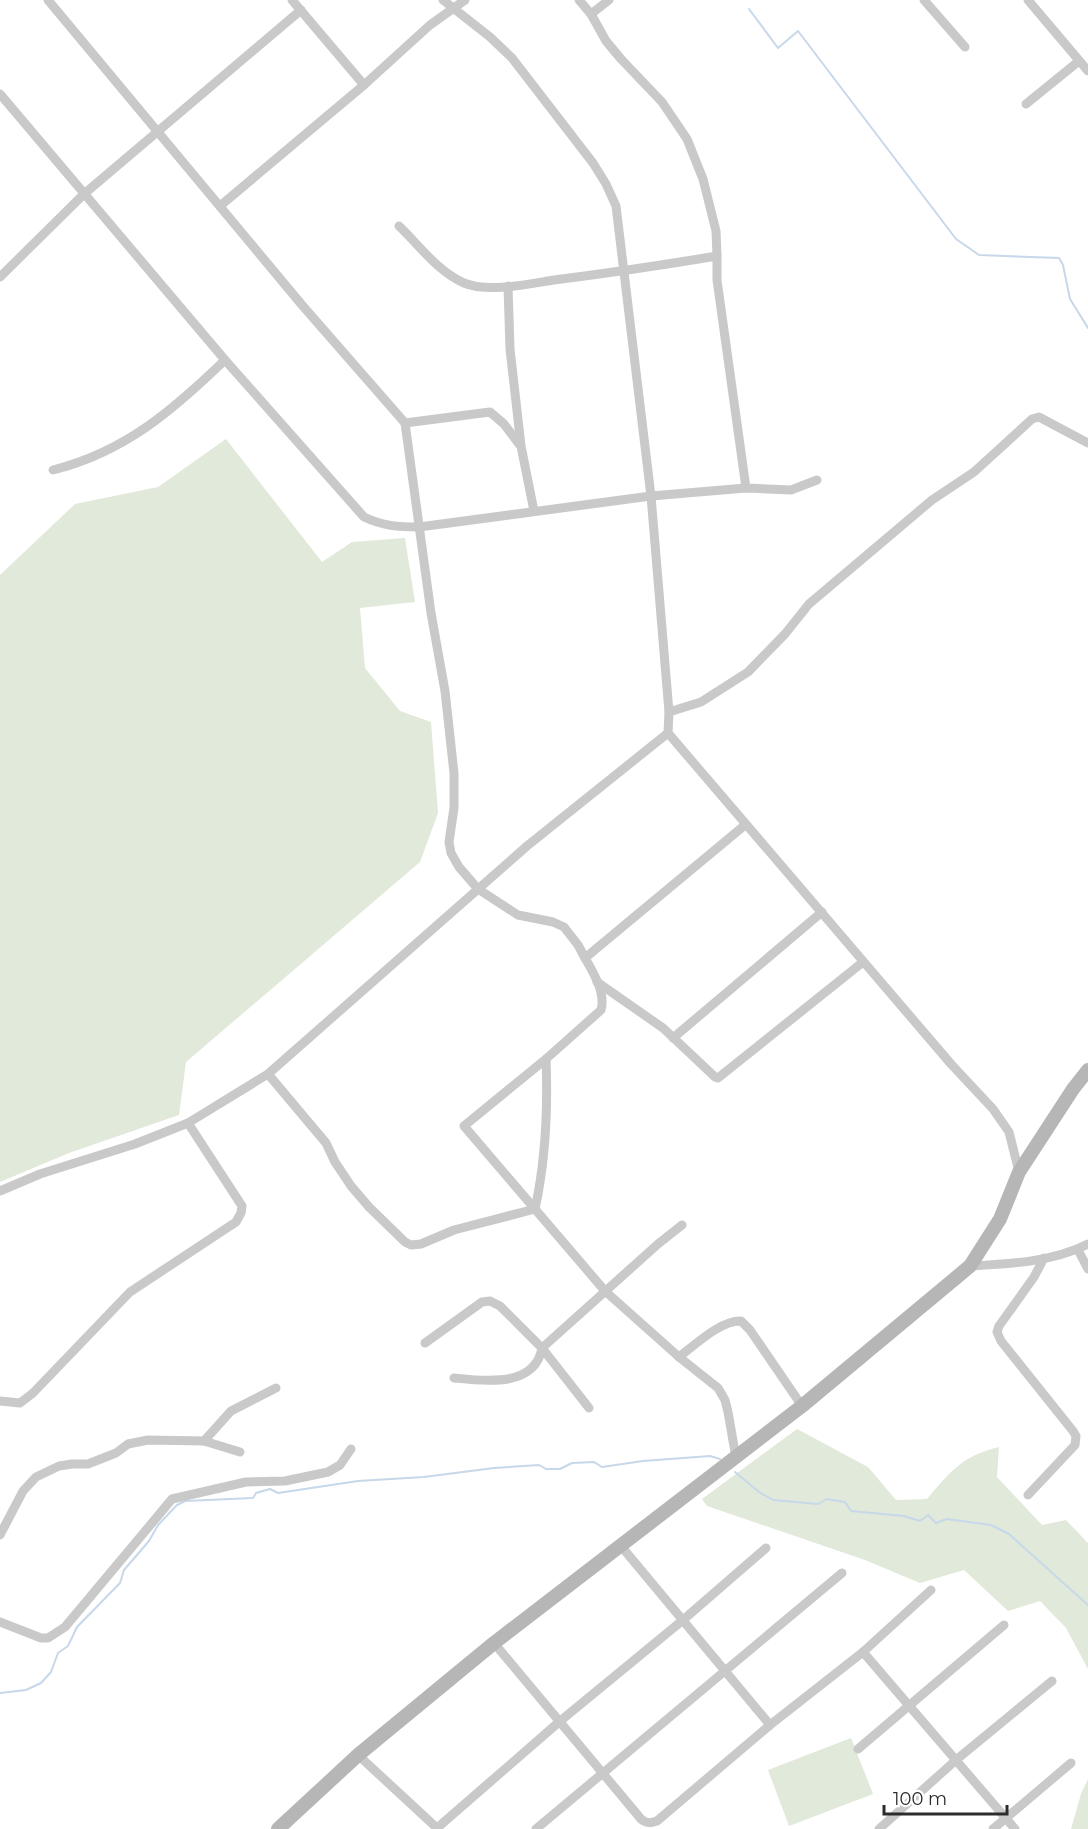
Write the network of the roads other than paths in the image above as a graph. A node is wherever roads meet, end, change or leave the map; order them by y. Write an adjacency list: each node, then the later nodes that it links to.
1 (48, 0): 18 (street)
2 (292, 0): 10 (street)
3 (443, 0): 9 (street)
4 (465, 0): 9 (street)
5 (579, 0): 11 (street)
6 (609, 0): 11 (street)
7 (924, 0): 12 (street)
8 (1028, 0): 13 (street)
9 (455, 9): 15 (street); 23 (street)
10 (301, 10): 15 (street); 18 (street)
11 (591, 14): 22 (street)
12 (964, 47)
13 (1079, 61): 14 (street); 17 (street)
14 (1088, 72)
15 (364, 85): 20 (street)
16 (0, 94): 19 (street)
17 (1026, 104)
18 (158, 131): 19 (street); 20 (street)
19 (84, 194): 24 (street); 26 (street)
20 (220, 206): 27 (street)
21 (399, 226): 25 (street)
22 (717, 256): 23 (street); 32 (street)
23 (625, 271): 25 (street); 33 (street)
24 (0, 277)
25 (508, 286): 29 (street)
26 (225, 360): 30 (street); 35 (street)
27 (405, 423): 29 (street); 35 (street)
28 (1088, 443): 36 (street)
29 (521, 446): 34 (street)
30 (53, 470)
31 (817, 480): 32 (street)
32 (746, 488): 33 (street)
33 (651, 496): 34 (street); 36 (street)
34 (534, 511): 35 (street)
35 (419, 527): 39 (street)
36 (669, 712): 37 (street)
37 (668, 733): 38 (street); 39 (street)
38 (745, 825): 40 (street); 41 (street)
39 (478, 889): 41 (street); 47 (street)
40 (822, 912): 42 (street); 44 (street)
41 (585, 958): 43 (street)
42 (863, 962): 44 (street); 49 (street)
43 (597, 982): 44 (street); 45 (street)
44 (673, 1038)
45 (546, 1059): 51 (street); 51 (street)
46 (1088, 1070): 49 (main road)
47 (268, 1074): 48 (street); 51 (street)
48 (188, 1123): 50 (street); 64 (street)
49 (1020, 1172): 56 (main road)
50 (0, 1191)
51 (535, 1209): 58 (street)
52 (682, 1226): 58 (street)
53 (1088, 1244): 54 (street)
54 (1078, 1250): 55 (street); 57 (street)
55 (1044, 1258): 56 (street); 71 (street)
56 (970, 1266): 65 (main road)
57 (1088, 1269)
58 (605, 1291): 60 (street); 61 (street)
59 (425, 1343): 60 (street)
60 (542, 1348): 62 (street); 66 (street)
61 (679, 1357): 65 (street); 70 (street)
62 (454, 1378)
63 (276, 1388): 67 (street)
64 (0, 1401)
65 (802, 1406): 70 (main road)
66 (589, 1408)
67 (204, 1441): 69 (street); 72 (street)
68 (351, 1449): 78 (street)
69 (240, 1452)
70 (736, 1458): 73 (main road)
71 (1028, 1495)
72 (0, 1535)
73 (621, 1546): 77 (street); 80 (main road)
74 (766, 1548): 77 (street)
75 (842, 1573): 82 (street)
76 (931, 1590): 81 (street)
77 (683, 1620): 82 (street); 85 (street)
78 (0, 1622)
79 (1004, 1625): 84 (street)
80 (494, 1643): 85 (street); 88 (main road)
81 (863, 1652): 84 (street); 86 (street)
82 (724, 1670): 86 (street); 91 (street)
83 (1052, 1681): 89 (street)
84 (909, 1704): 87 (street); 89 (street)
85 (559, 1722): 91 (street); 94 (street)
86 (770, 1725): 91 (street)
87 (858, 1749)
88 (358, 1755): 93 (main road); 94 (street)
89 (956, 1760): 92 (street); 96 (street)
90 (1071, 1762): 92 (street)
91 (604, 1773): 95 (street)
92 (1005, 1818): 97 (street); 98 (street)
93 (278, 1829)
94 (437, 1829)
95 (536, 1829)
96 (879, 1829)
97 (993, 1829)
98 (1015, 1829)

